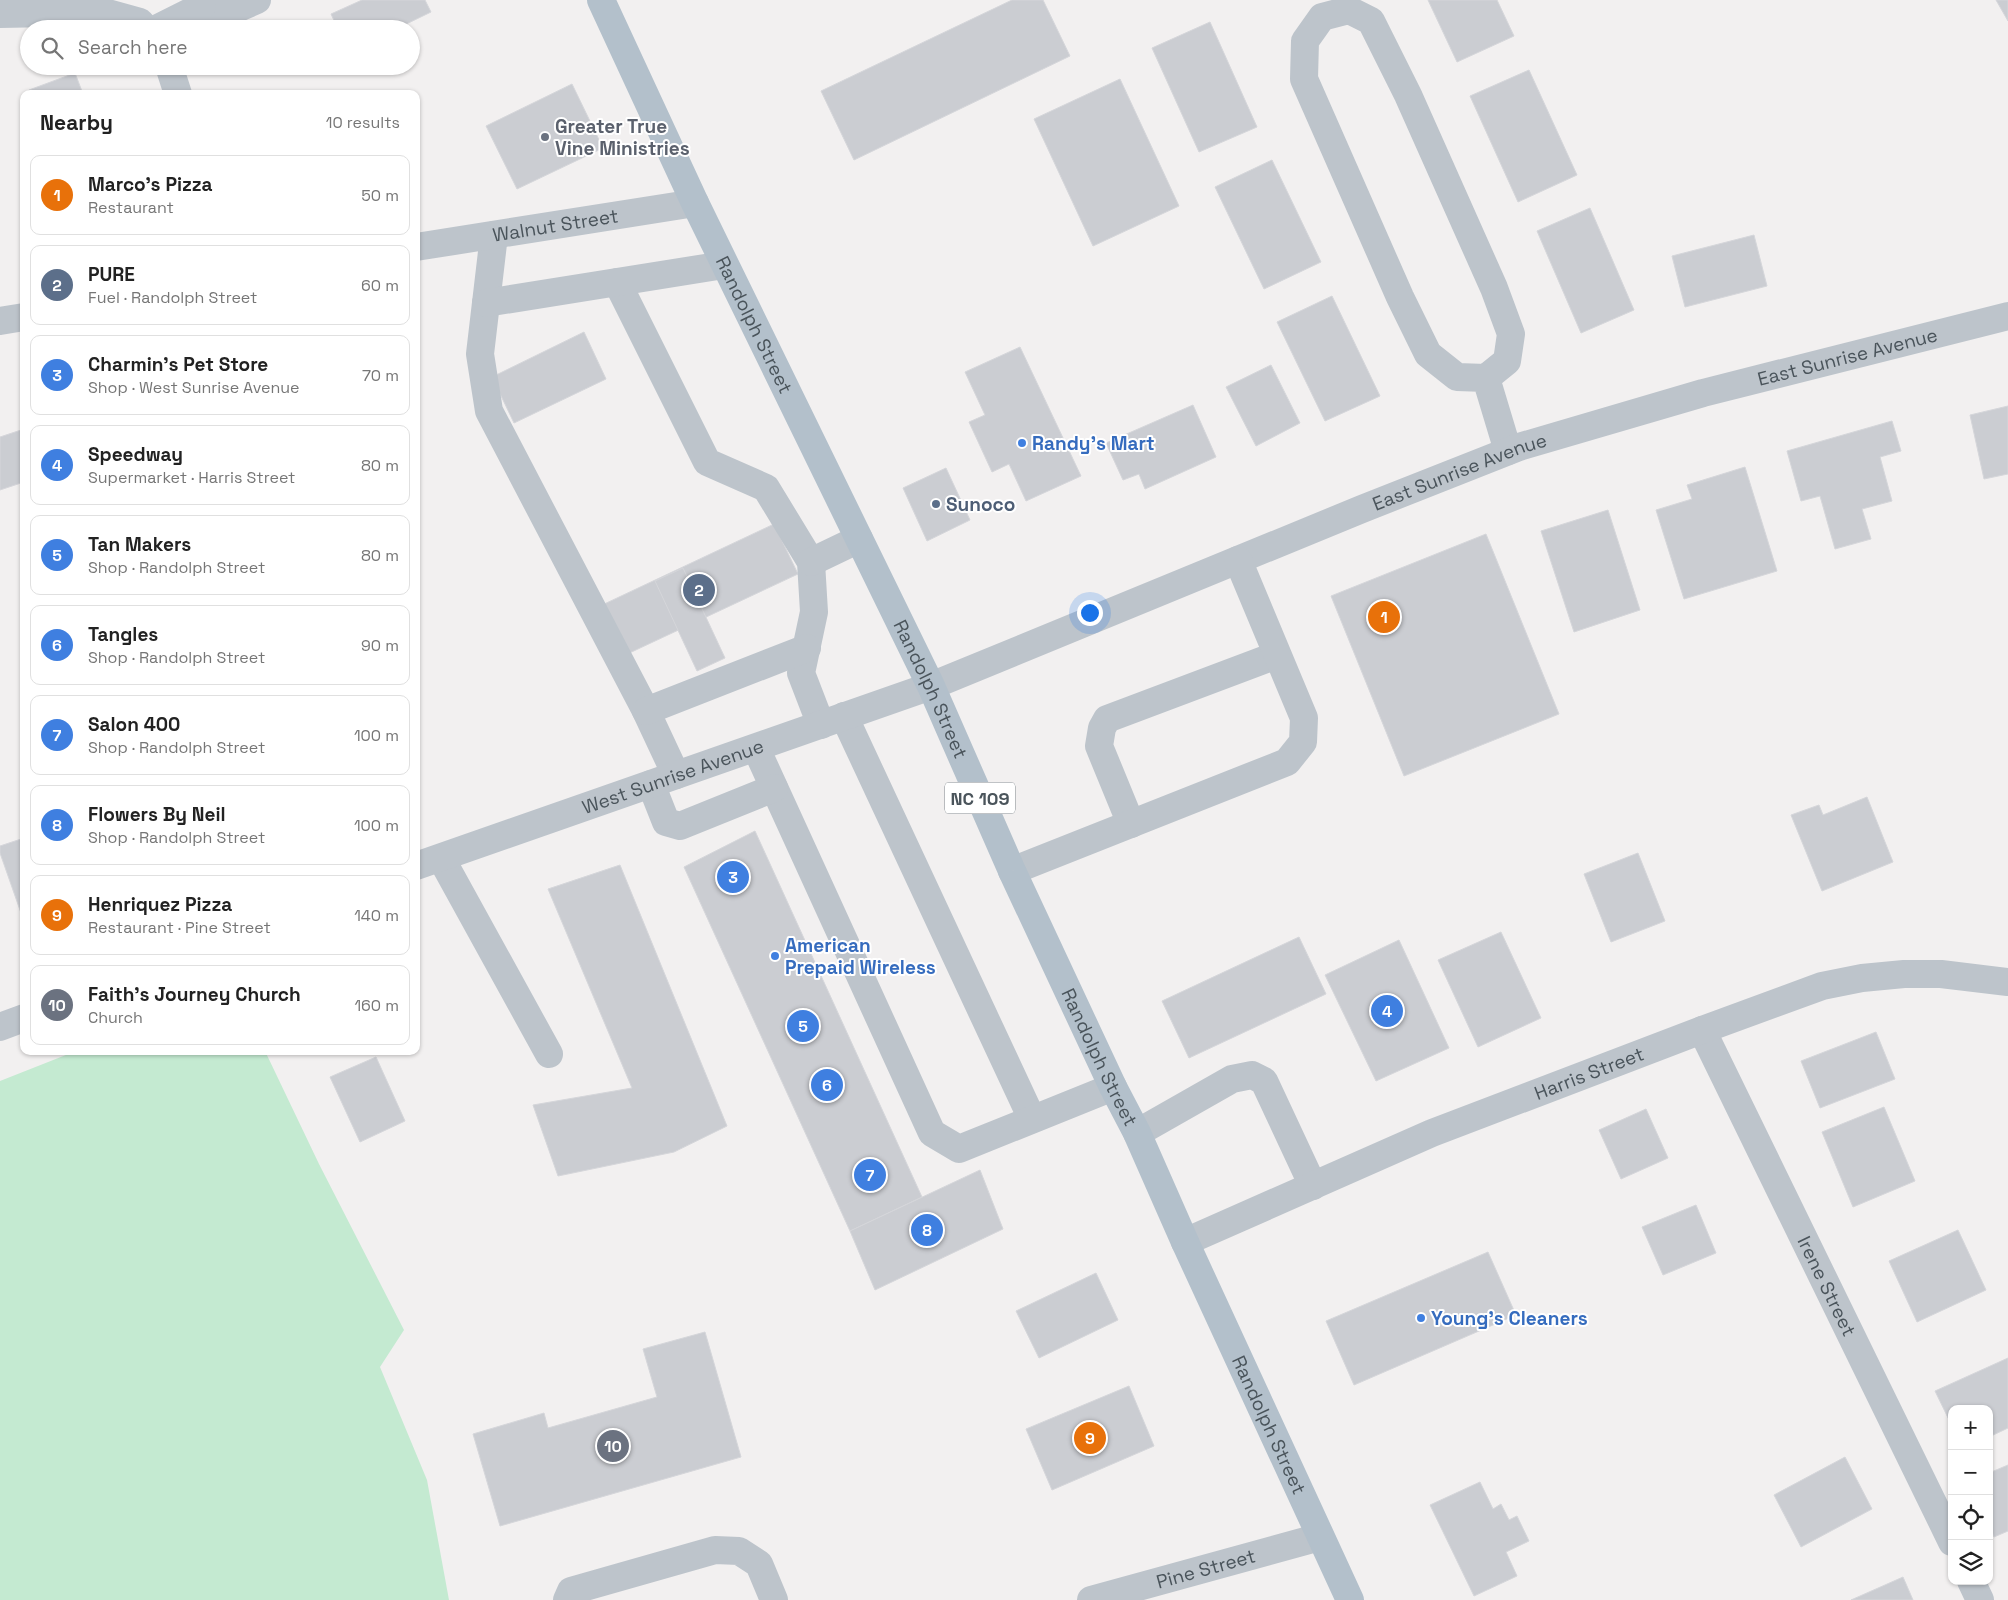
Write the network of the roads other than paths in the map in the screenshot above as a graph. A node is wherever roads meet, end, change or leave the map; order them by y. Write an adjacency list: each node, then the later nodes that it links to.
1 (258, 0): 3 (street)
2 (601, 0): 9 (main road, Randolph Street / NC 109)
3 (201, 3): 6 (street)
4 (0, 14): 5 (street)
5 (133, 20)
6 (172, 20)
7 (172, 75): 8 (street)
8 (177, 90)
9 (695, 203): 10 (street, Walnut Street); 12 (main road, Randolph Street / NC 109)
10 (494, 235): 11 (street, Walnut Street); 14 (street)
11 (420, 246)
12 (724, 265): 13 (street); 20 (main road, Randolph Street / NC 109)
13 (617, 282): 14 (street); 22 (street)
14 (486, 303): 26 (street)
15 (2008, 316): 19 (street, East Sunrise Avenue)
16 (20, 318): 17 (street)
17 (0, 322)
18 (1486, 378): 18 (street); 19 (street)
19 (1508, 451): 21 (street, East Sunrise Avenue)
20 (859, 539): 22 (street); 25 (main road, Randolph Street / NC 109)
21 (1238, 560): 24 (street); 25 (street, East Sunrise Avenue)
22 (811, 562): 23 (street)
23 (807, 648): 26 (street); 27 (street)
24 (1277, 655): 32 (street); 32 (street)
25 (931, 686): 27 (street, West Sunrise Avenue); 34 (main road, Randolph Street / NC 109)
26 (646, 711): 29 (street)
27 (832, 721): 28 (street, West Sunrise Avenue); 41 (street)
28 (756, 748): 29 (street, West Sunrise Avenue); 31 (street)
29 (676, 776): 30 (street, West Sunrise Avenue)
30 (650, 784): 31 (street); 33 (street, West Sunrise Avenue)
31 (774, 788): 41 (street)
32 (1131, 824): 34 (street)
33 (429, 862): 39 (street)
34 (1012, 871): 40 (main road, Randolph Street / NC 109)
35 (2008, 982): 38 (street, Harris Street)
36 (20, 1020): 37 (street)
37 (0, 1027)
38 (1702, 1030): 43 (street, Harris Street); 46 (street, Irene Street)
39 (549, 1054)
40 (1113, 1087): 41 (street); 42 (main road, Randolph Street / NC 109)
41 (1032, 1119)
42 (1138, 1133): 43 (street); 44 (main road, Randolph Street / NC 109)
43 (1312, 1186): 44 (street, Harris Street)
44 (1185, 1242): 45 (main road, Randolph Street / NC 109)
45 (1320, 1537): 50 (street, Pine Street); 51 (main road, Randolph Street / NC 109)
46 (1951, 1540)
47 (1973, 1585): 52 (street)
48 (567, 1600): 49 (street)
49 (774, 1600)
50 (1091, 1600)
51 (1350, 1600)
52 (1980, 1600)

